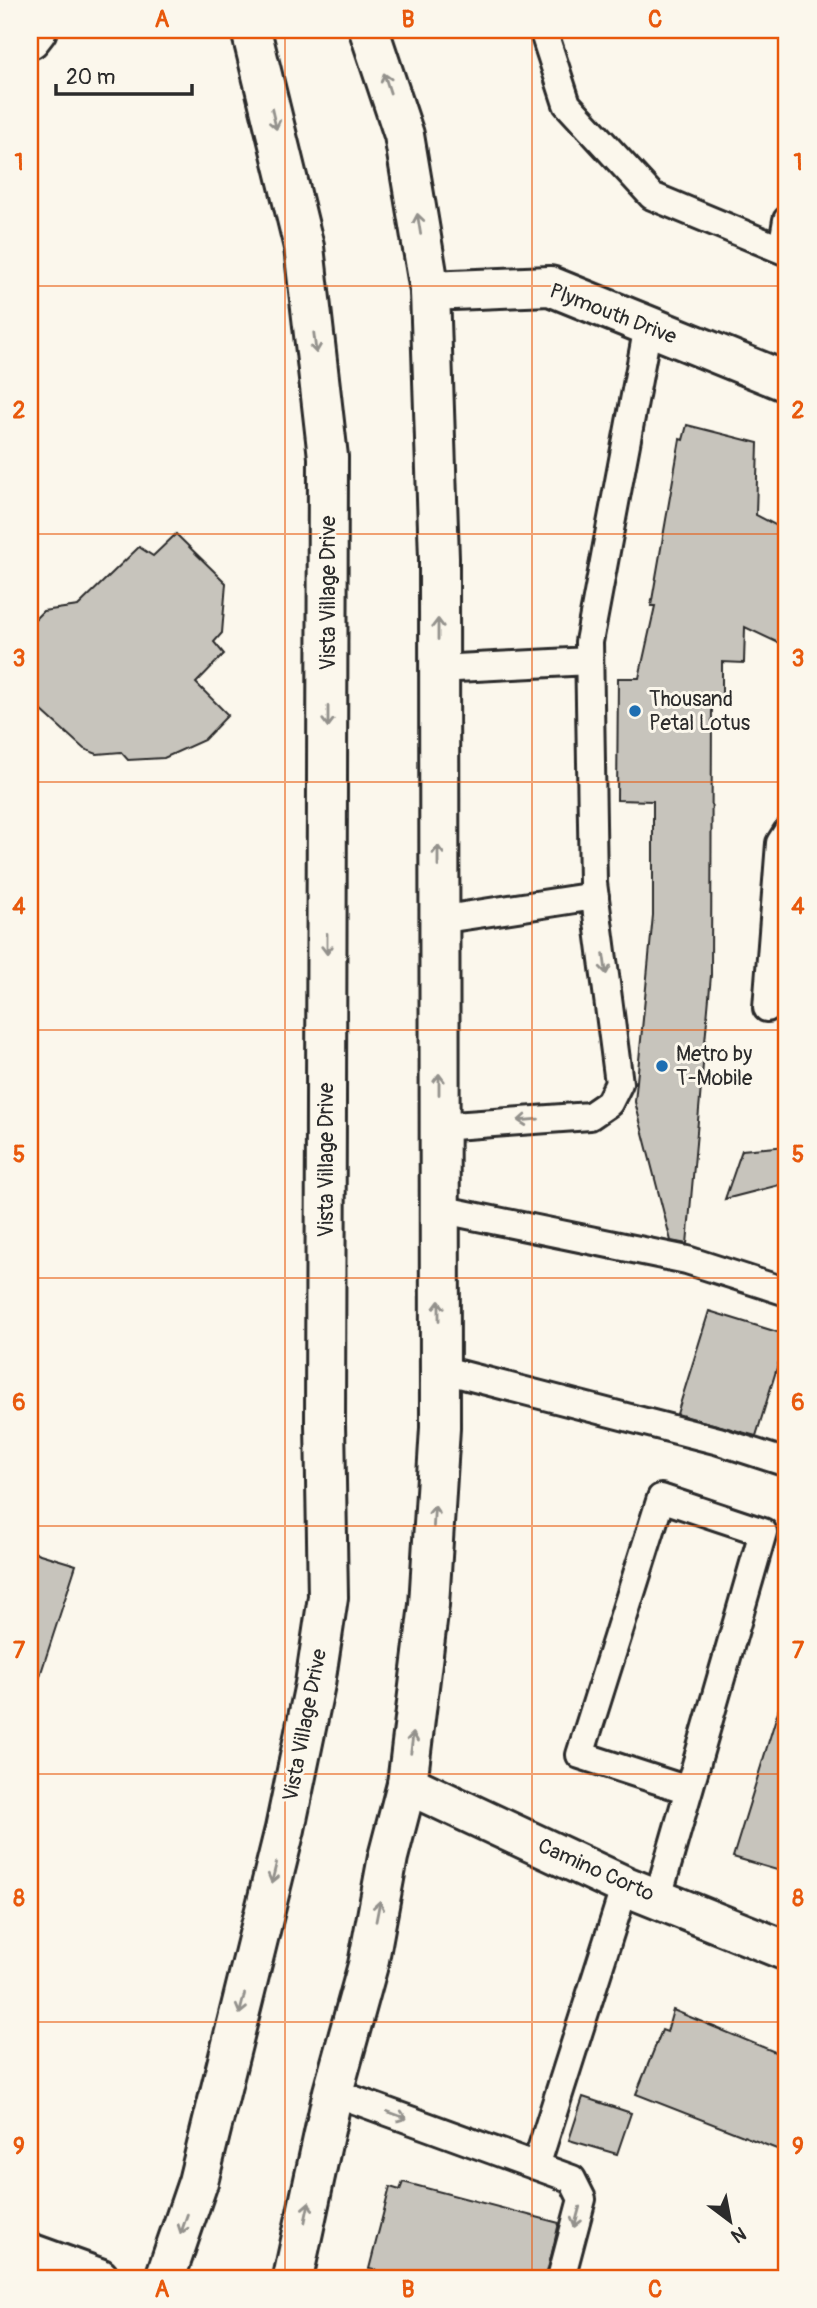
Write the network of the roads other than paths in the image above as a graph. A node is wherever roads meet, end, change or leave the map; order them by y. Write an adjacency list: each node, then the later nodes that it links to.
1 (37, 30): 5 (main road)
2 (251, 30): 30 (main road, Vista Village Drive, one-way to 30)
3 (369, 30): 8 (main road, one-way to 3)
4 (543, 30): 7 (lane)
5 (30, 39)
6 (787, 220): 7 (lane)
7 (784, 251)
8 (430, 291): 9 (main road, Plymouth Drive); 12 (main road, one-way to 8)
9 (648, 326): 10 (main road, Plymouth Drive); 11 (lane)
10 (787, 382)
11 (589, 661): 12 (lane); 14 (lane)
12 (438, 668): 15 (main road, one-way to 12)
13 (787, 832): 16 (lane)
14 (595, 896): 15 (lane); 17 (lane, one-way to 17)
15 (438, 920): 17 (main road, one-way to 15)
16 (767, 1008)
17 (439, 1127): 18 (main road)
18 (439, 1209): 19 (lane); 20 (main road, one-way to 18)
19 (787, 1292)
20 (440, 1369): 21 (lane); 22 (main road, one-way to 20)
21 (787, 1463)
22 (407, 1784): 24 (main road, Camino Corto); 26 (main road, one-way to 22)
23 (688, 1790): 23 (lane); 24 (lane)
24 (642, 1892): 25 (main road, Camino Corto); 27 (lane)
25 (787, 1951)
26 (332, 2092): 27 (lane, one-way to 27); 31 (main road, one-way to 26)
27 (536, 2166): 32 (lane, one-way to 32)
28 (30, 2253): 29 (main road)
29 (99, 2278)
30 (165, 2278)
31 (293, 2278)
32 (561, 2278)

